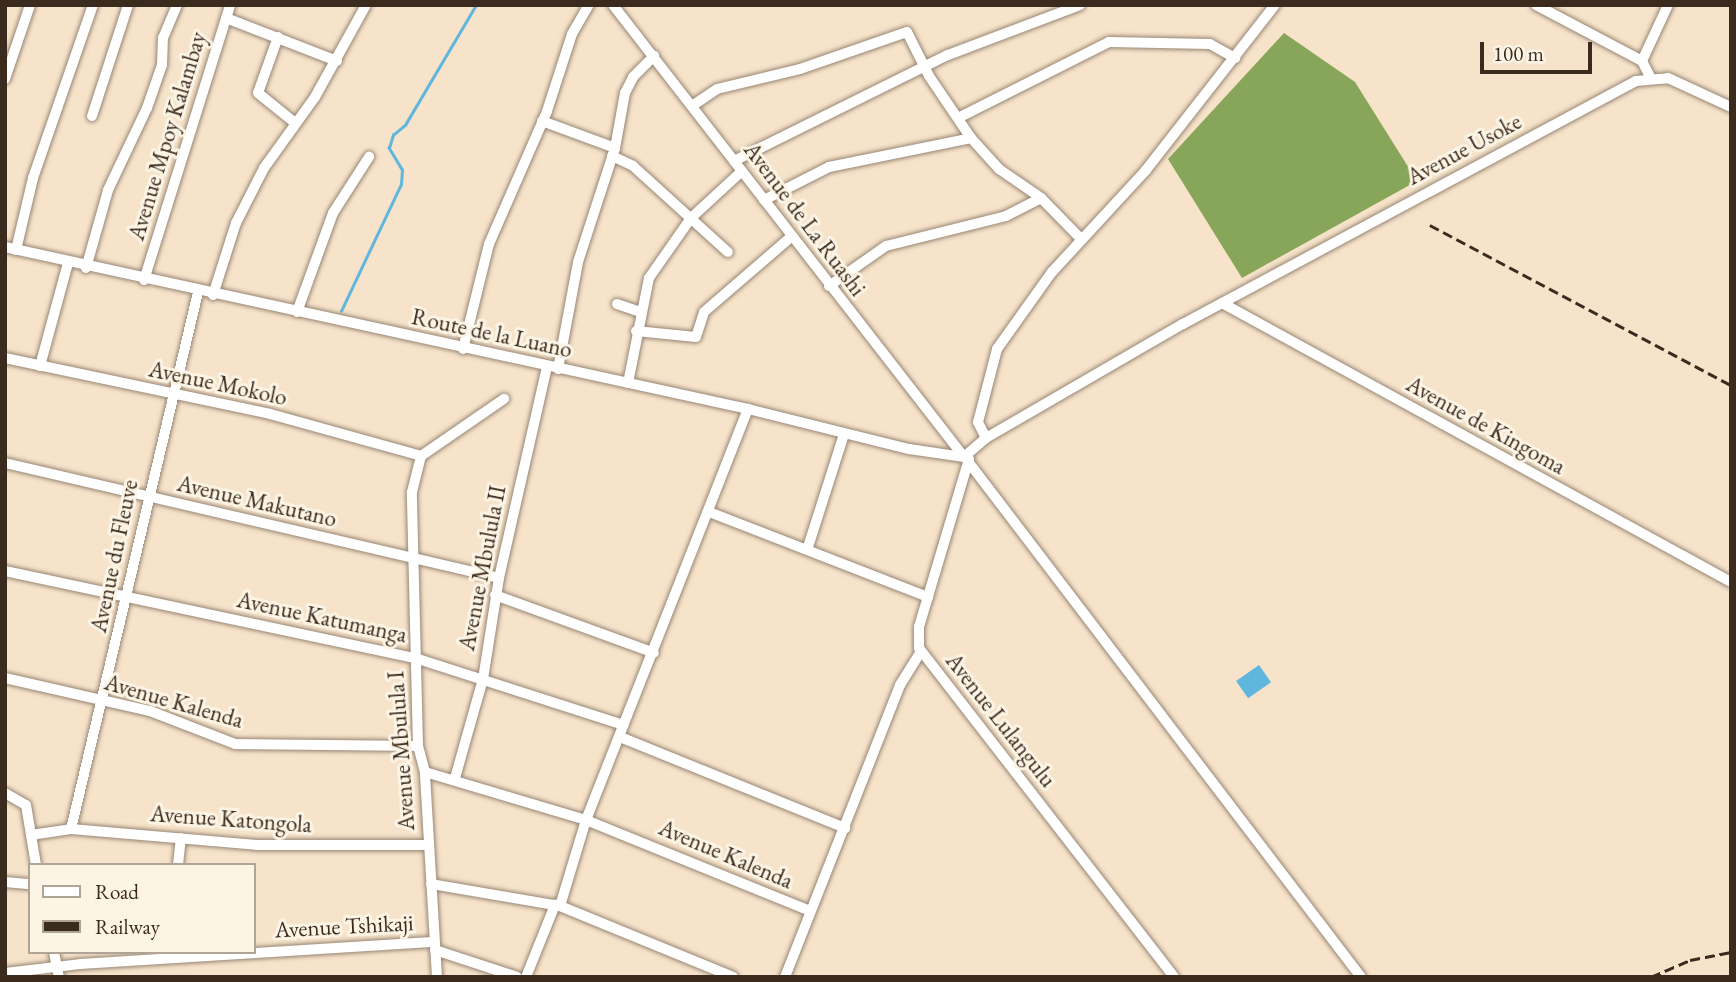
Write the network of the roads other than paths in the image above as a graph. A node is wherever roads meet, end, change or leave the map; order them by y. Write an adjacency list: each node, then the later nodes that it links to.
1 (30, 5): 21 (street)
2 (93, 5): 37 (street)
3 (128, 5): 24 (street)
4 (177, 5): 40 (street)
5 (230, 5): 13 (street, Avenue Mpoy Kalambay)
6 (366, 5): 17 (street)
7 (589, 5): 26 (street)
8 (613, 5): 15 (street, Avenue de La Ruashi)
9 (1080, 5): 19 (street)
10 (1275, 5): 16 (street)
11 (1536, 5): 18 (street)
12 (1668, 5): 18 (street)
13 (226, 18): 14 (street); 41 (street, Avenue Mpoy Kalambay)
14 (278, 37): 17 (street); 27 (street)
15 (654, 56): 22 (street, Avenue de La Ruashi); 29 (street, Avenue Mbulula II)
16 (1235, 58): 25 (street); 36 (street)
17 (337, 61): 27 (street)
18 (1642, 61): 20 (street)
19 (925, 66): 22 (street); 25 (street); 31 (street)
20 (1650, 77): 23 (street); 45 (street, Avenue Usoke)
21 (5, 79)
22 (692, 106): 31 (street, Avenue de La Ruashi)
23 (1731, 107)
24 (92, 116)
25 (958, 118): 28 (street)
26 (542, 121): 29 (street); 50 (street)
27 (295, 124): 44 (street)
28 (971, 138): 32 (street); 33 (street)
29 (614, 152): 34 (street); 53 (street, Avenue Mbulula II)
30 (369, 157): 47 (street)
31 (738, 166): 33 (street, Avenue de La Ruashi); 34 (street)
32 (1041, 198): 36 (street); 42 (street)
33 (764, 200): 35 (street, Avenue de La Ruashi)
34 (691, 218): 38 (street); 48 (street)
35 (791, 237): 42 (street, Avenue de La Ruashi); 49 (street)
36 (1080, 238): 59 (street)
37 (11, 249): 39 (street, Route de la Luano)
38 (728, 252)
39 (68, 263): 40 (street, Route de la Luano); 52 (street)
40 (86, 268): 41 (street, Route de la Luano)
41 (144, 280): 43 (street, Route de la Luano)
42 (829, 286): 61 (street, Avenue de La Ruashi)
43 (198, 292): 44 (street, Route de la Luano); 55 (street, Avenue du Fleuve)
44 (213, 295): 47 (street, Route de la Luano)
45 (1222, 303): 59 (street, Avenue Usoke); 69 (street, Avenue de Kingoma)
46 (617, 304): 48 (street)
47 (297, 312): 50 (street, Route de la Luano)
48 (640, 312): 49 (street)
49 (636, 331): 54 (street)
50 (463, 349): 53 (street, Route de la Luano)
51 (5, 358): 52 (street, Avenue Mokolo)
52 (40, 366): 55 (street, Avenue Mokolo)
53 (552, 367): 54 (street, Route de la Luano); 68 (street, Avenue Mbulula II)
54 (628, 383): 57 (street, Route de la Luano)
55 (172, 395): 60 (street, Avenue Mokolo); 63 (street, Avenue du Fleuve)
56 (504, 399): 60 (street)
57 (748, 409): 58 (street, Route de la Luano); 64 (street)
58 (844, 434): 61 (street, Route de la Luano); 65 (street)
59 (986, 438): 61 (street, Avenue Usoke)
60 (421, 456): 66 (street, Avenue Mbulula I)
61 (968, 459): 72 (street, Avenue Lulangulu); 110 (street, Avenue de La Ruashi)
62 (5, 463): 63 (street, Avenue Makutano)
63 (148, 496): 66 (street, Avenue Makutano); 71 (street, Avenue du Fleuve)
64 (709, 512): 65 (street); 74 (street)
65 (808, 547): 72 (street)
66 (415, 559): 68 (street, Avenue Makutano); 75 (street, Avenue Mbulula I)
67 (5, 571): 71 (street, Avenue Katumanga)
68 (499, 578): 70 (street, Avenue Mbulula II)
69 (1731, 582)
70 (495, 595): 74 (street); 77 (street, Avenue Mbulula II)
71 (124, 597): 75 (street, Avenue Katumanga); 78 (street, Avenue du Fleuve)
72 (929, 597): 73 (street, Avenue Lulangulu)
73 (921, 652): 86 (street); 109 (street, Avenue Lulangulu)
74 (654, 653): 79 (street)
75 (415, 658): 77 (street, Avenue Katumanga); 81 (street, Avenue Mbulula I)
76 (5, 678): 78 (street, Avenue Kalenda)
77 (483, 679): 79 (street, Avenue Katumanga); 83 (street, Avenue Mbulula II)
78 (102, 700): 81 (street, Avenue Kalenda); 87 (street, Avenue du Fleuve)
79 (624, 724): 80 (street)
80 (620, 737): 85 (street); 86 (street)
81 (418, 746): 82 (street, Avenue Mbulula I)
82 (425, 772): 83 (street, Avenue Kalenda); 90 (street, Avenue Mbulula I)
83 (455, 778): 85 (street, Avenue Kalenda)
84 (5, 793): 88 (street)
85 (586, 820): 96 (street); 97 (street, Avenue Kalenda)
86 (845, 828): 97 (street)
87 (71, 829): 88 (street, Avenue Katongola); 89 (street, Avenue Katongola)
88 (32, 835): 91 (street)
89 (181, 838): 90 (street, Avenue Katongola); 92 (street)
90 (428, 845): 95 (street, Avenue Mbulula I)
91 (36, 863)
92 (178, 863)
93 (5, 882): 94 (street)
94 (28, 884)
95 (431, 884): 96 (street); 98 (street, Avenue Mbulula I)
96 (558, 905): 106 (street); 107 (street)
97 (810, 911): 108 (street)
98 (435, 946): 99 (street, Avenue Tshikaji); 104 (street, Avenue Mbulula I); 105 (street)
99 (256, 953)
100 (225, 954): 101 (street, Avenue Tshikaji)
101 (172, 956): 102 (street, Avenue Tshikaji)
102 (58, 971): 103 (street, Avenue Tshikaji)
103 (5, 973)
104 (437, 977)
105 (517, 977)
106 (526, 977)
107 (733, 977)
108 (785, 977)
109 (1174, 977)
110 (1361, 977)

